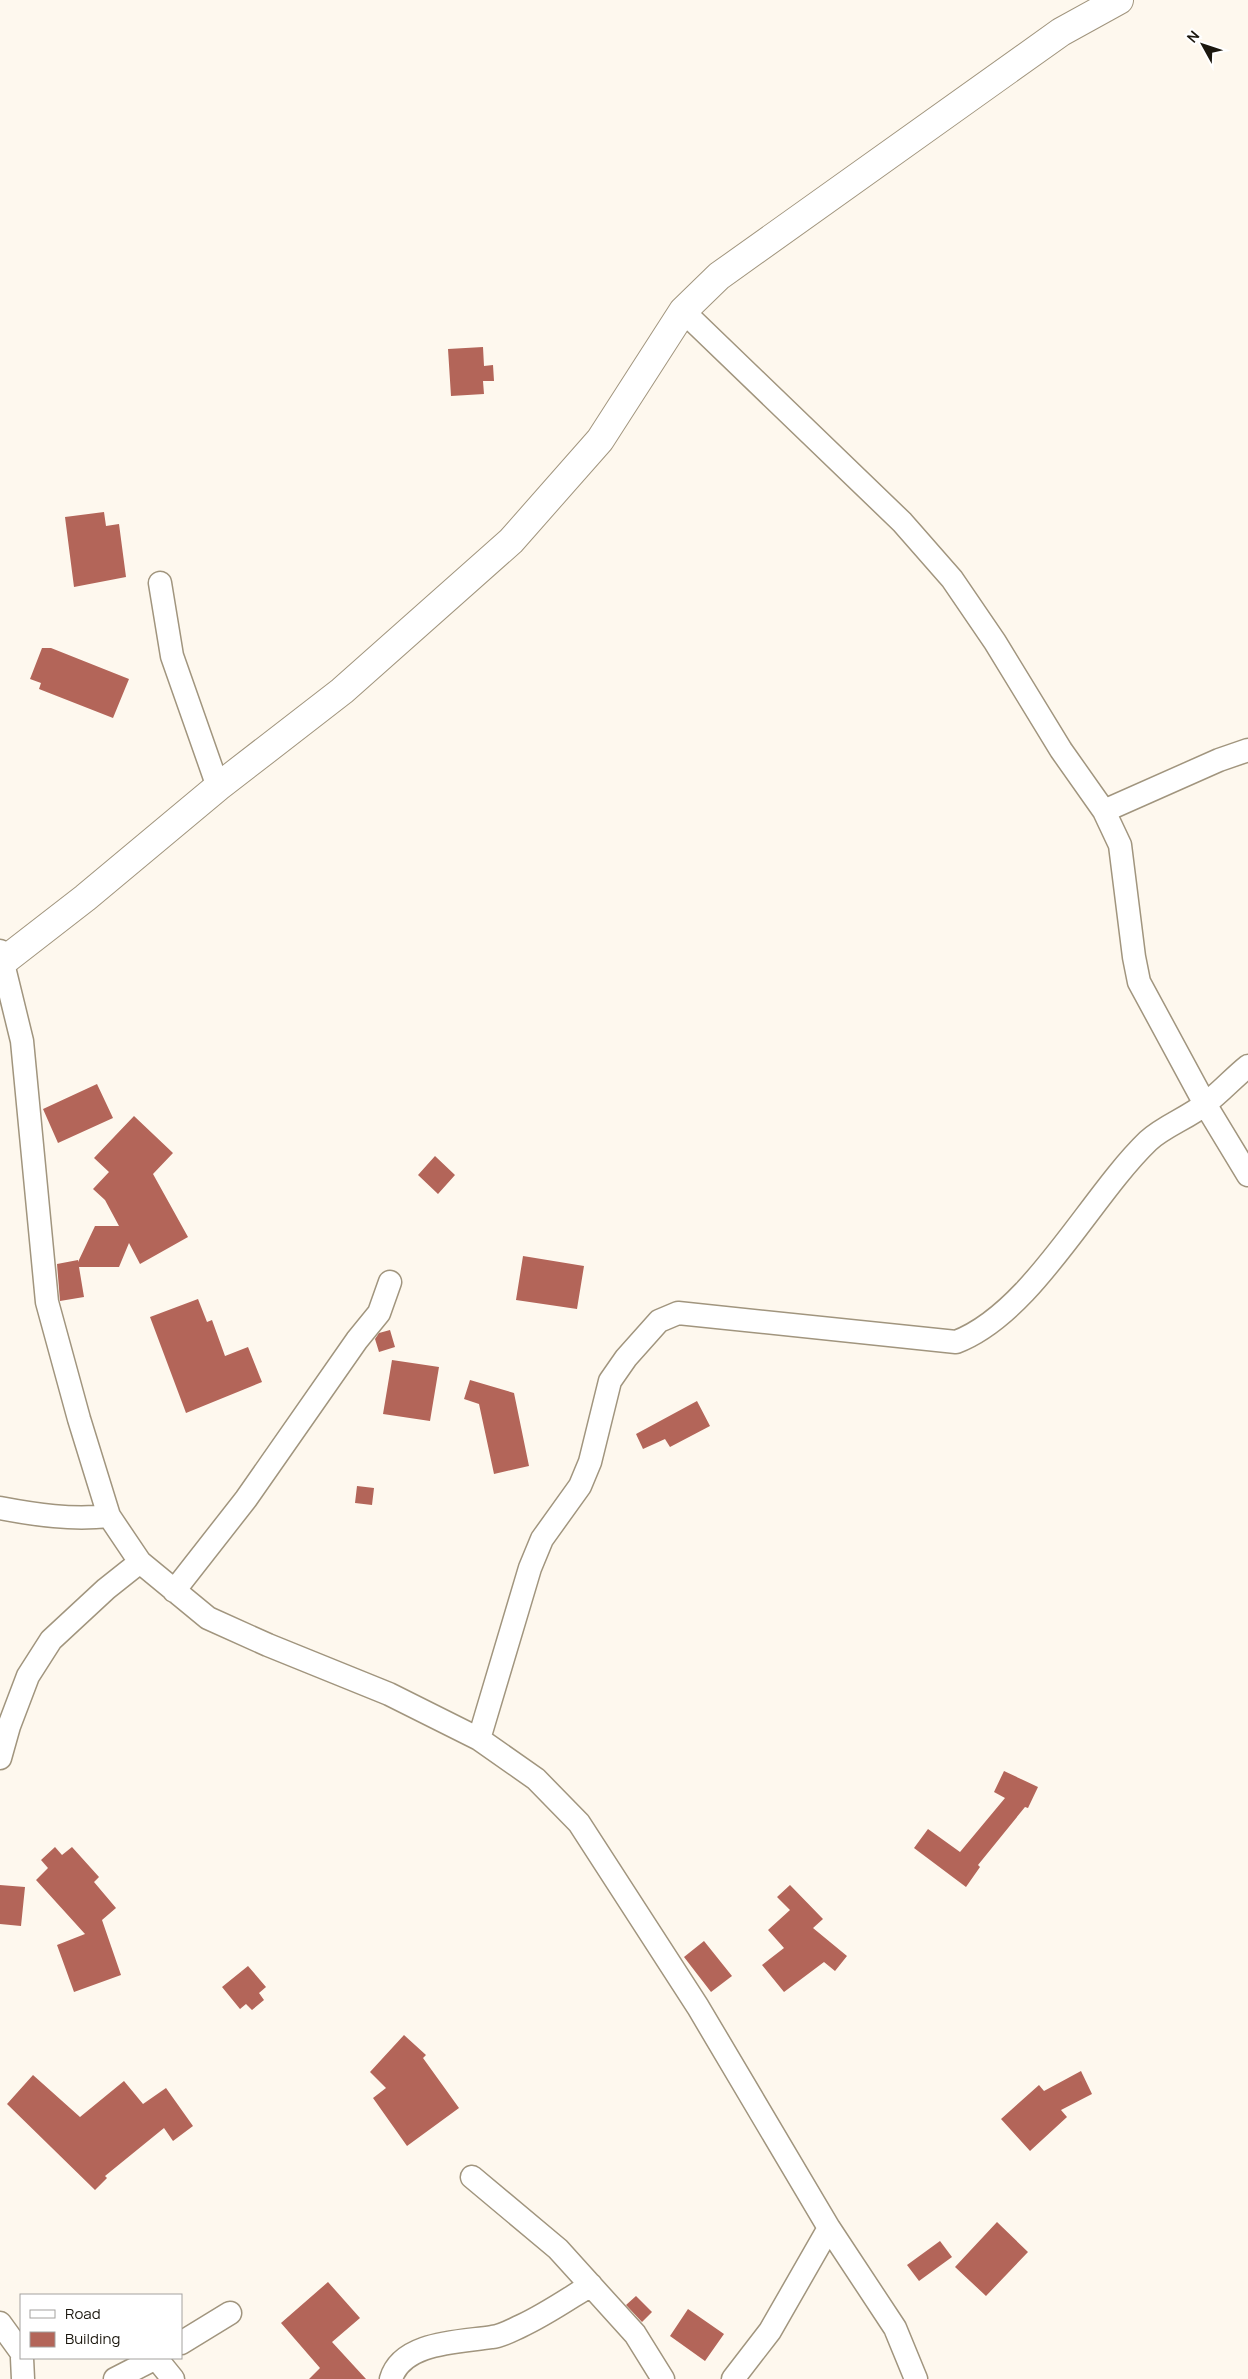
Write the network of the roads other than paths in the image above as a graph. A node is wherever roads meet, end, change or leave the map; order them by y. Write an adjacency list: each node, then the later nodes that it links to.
1 (1119, 0): 2 (street)
2 (683, 311): 5 (street); 6 (street)
3 (160, 583): 5 (street)
4 (1248, 750): 6 (street)
5 (218, 787): 7 (street)
6 (1104, 812): 9 (street)
7 (1, 959): 13 (street)
8 (1248, 1066): 9 (street)
9 (1205, 1104): 10 (street); 16 (street)
10 (1248, 1175)
11 (390, 1282): 15 (street)
12 (0, 1508): 13 (street)
13 (109, 1516): 14 (street)
14 (140, 1562): 15 (street); 17 (street)
15 (174, 1591): 16 (street)
16 (479, 1739): 19 (street)
17 (0, 1758)
18 (472, 2176): 20 (street)
19 (829, 2228): 33 (street); 34 (street)
20 (591, 2285): 31 (street); 32 (street)
21 (230, 2313): 23 (street)
22 (0, 2322): 24 (street)
23 (182, 2341)
24 (20, 2351)
25 (22, 2359): 28 (street)
26 (154, 2359): 29 (street)
27 (157, 2359): 30 (street)
28 (23, 2379)
29 (116, 2379)
30 (173, 2379)
31 (391, 2379)
32 (663, 2379)
33 (733, 2379)
34 (916, 2379)

